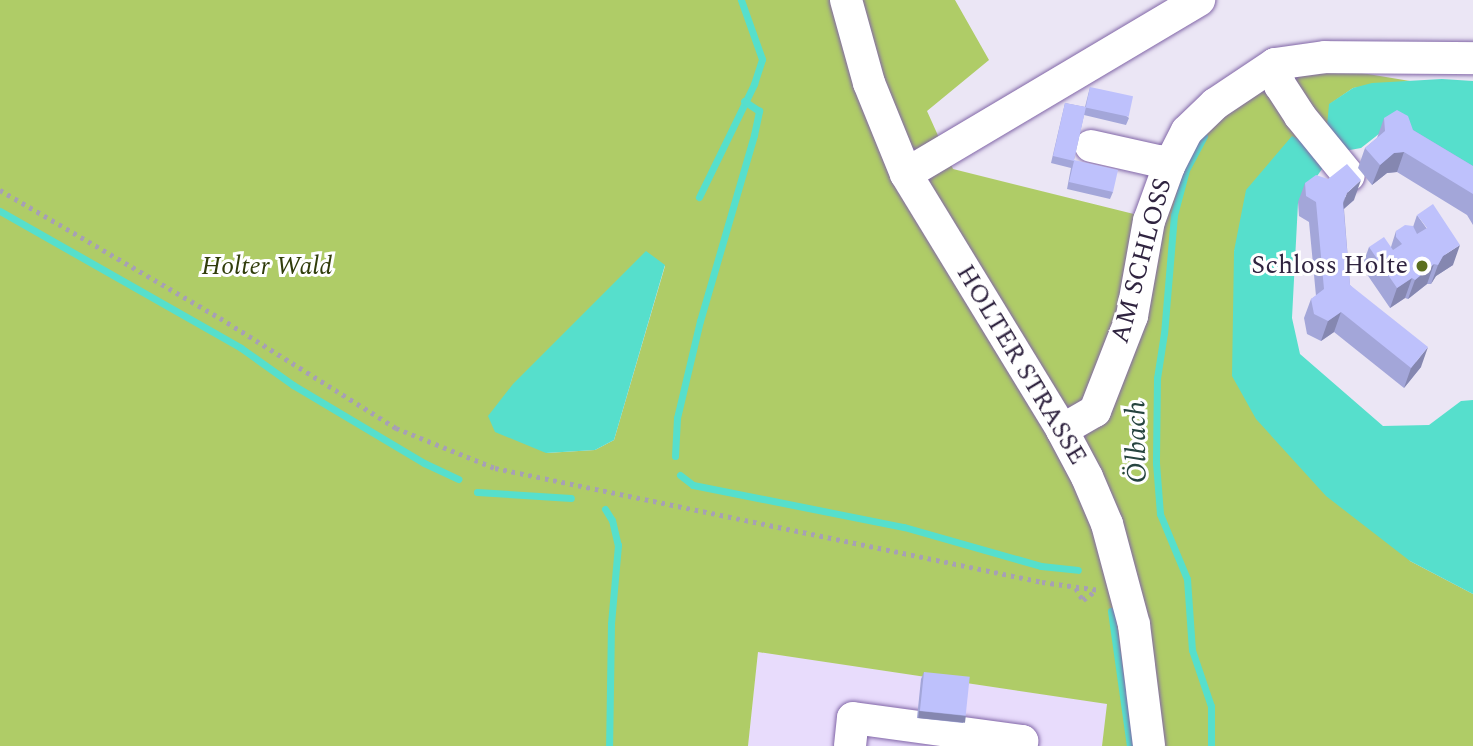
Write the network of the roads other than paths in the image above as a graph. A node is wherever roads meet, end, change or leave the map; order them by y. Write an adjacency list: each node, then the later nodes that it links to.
1 (846, 0): 8 (street, HOLTER STRASSE)
2 (1199, 0): 8 (street)
3 (1473, 58): 4 (street, AM SCHLOSS)
4 (1275, 64): 6 (street); 7 (street, AM SCHLOSS)
5 (1091, 146): 7 (street)
6 (1334, 158)
7 (1169, 166): 9 (street, AM SCHLOSS)
8 (906, 174): 9 (street, HOLTER STRASSE)
9 (1062, 430): 12 (street, HOLTER STRASSE)
10 (850, 746): 11 (street)
11 (1021, 746)
12 (1149, 746)

